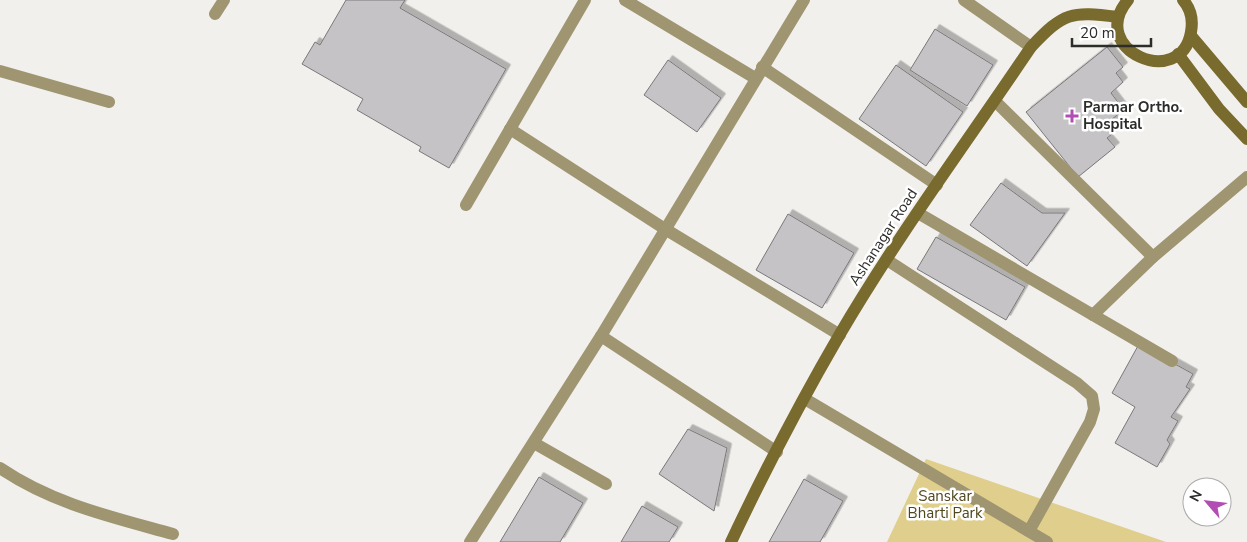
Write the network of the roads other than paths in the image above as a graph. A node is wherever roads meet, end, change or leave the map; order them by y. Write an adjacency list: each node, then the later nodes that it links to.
1 (224, 0): 8 (street)
2 (585, 0): 18 (street)
3 (625, 0): 14 (street)
4 (804, 0): 14 (street)
5 (964, 0): 11 (street)
6 (1182, 0): 10 (main road)
7 (1126, 1): 9 (main road)
8 (215, 14)
9 (1118, 17): 11 (main road, Ashanagar Road); 12 (main road)
10 (1190, 36): 12 (main road); 17 (main road)
11 (1031, 47): 15 (main road, Ashanagar Road)
12 (1178, 54): 19 (main road)
13 (0, 71): 16 (street)
14 (759, 72): 21 (street); 24 (street)
15 (995, 101): 21 (main road, Ashanagar Road); 25 (street)
16 (109, 102)
17 (1247, 102)
18 (510, 129): 22 (street); 24 (street)
19 (1247, 138)
20 (1247, 177): 25 (street)
21 (937, 185): 23 (main road, Ashanagar Road)
22 (466, 205)
23 (918, 213): 26 (main road, Ashanagar Road); 27 (street)
24 (665, 229): 28 (street); 29 (street)
25 (1153, 257): 27 (street)
26 (887, 260): 28 (main road, Ashanagar Road); 36 (street)
27 (1093, 315): 30 (street)
28 (840, 335): 31 (main road, Ashanagar Road)
29 (601, 336): 32 (street); 33 (street)
30 (1172, 361)
31 (805, 399): 33 (main road, Ashanagar Road); 36 (street)
32 (534, 443): 35 (street); 38 (street)
33 (777, 452): 39 (main road, Ashanagar Road)
34 (0, 468): 37 (street)
35 (606, 484)
36 (1029, 531): 40 (street)
37 (173, 534)
38 (470, 542)
39 (731, 542)
40 (1047, 542)

